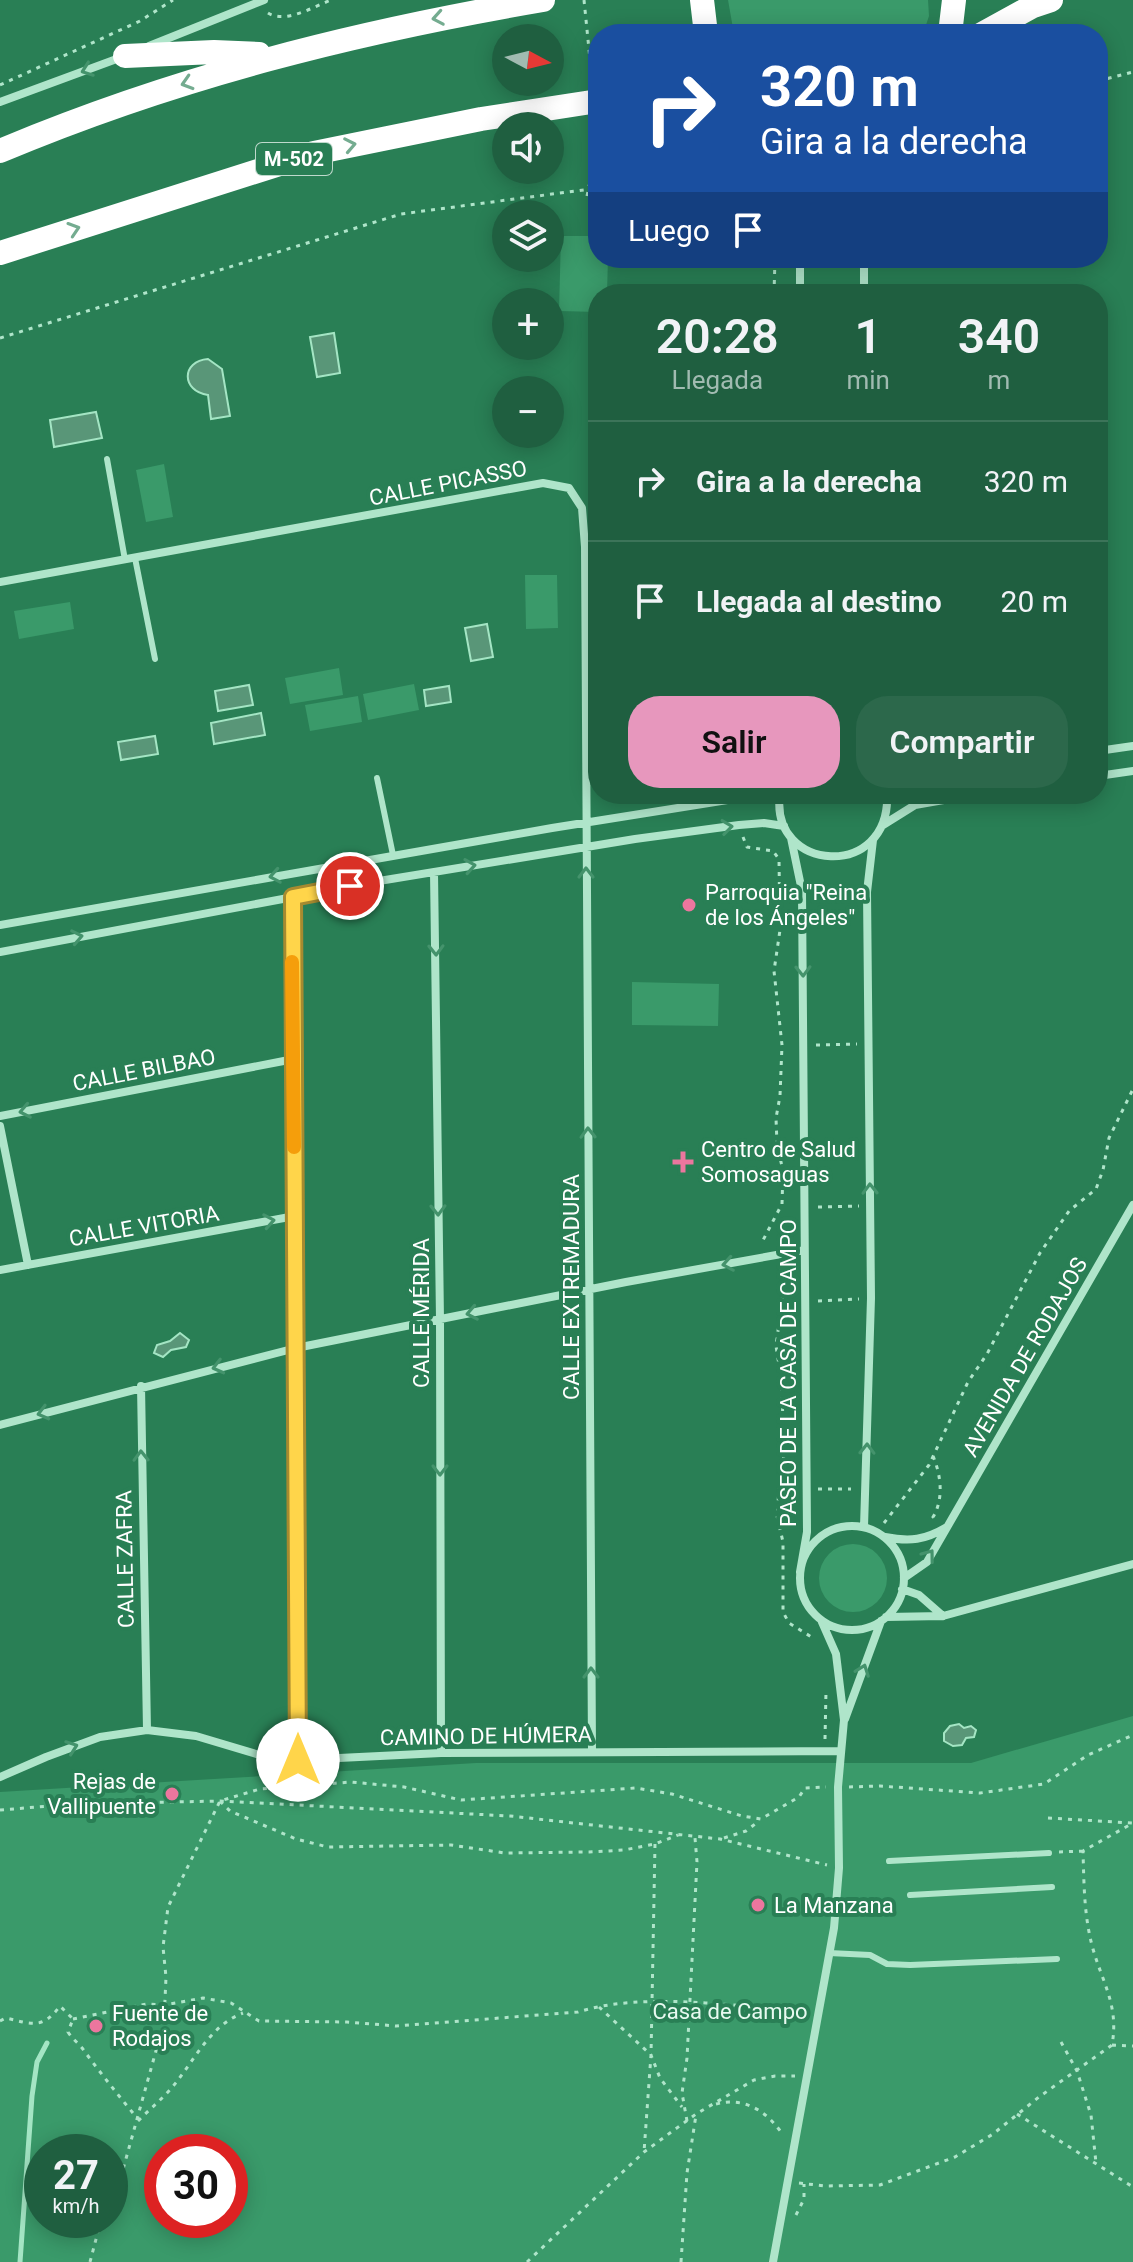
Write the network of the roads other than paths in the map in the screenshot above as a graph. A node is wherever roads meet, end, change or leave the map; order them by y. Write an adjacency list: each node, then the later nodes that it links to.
1 (543, 0): 9 (highway, one-way to 9)
2 (702, 0): 6 (highway)
3 (954, 0): 7 (highway)
4 (1051, 0): 8 (highway)
5 (262, 1): 10 (street)
6 (705, 24)
7 (951, 24)
8 (1000, 24)
9 (278, 55): 10 (highway); 13 (highway, one-way to 13)
10 (125, 56): 12 (street, one-way to 12)
11 (588, 96): 14 (highway, M-502, one-way to 11)
12 (0, 102)
13 (0, 151)
14 (0, 253)
15 (107, 459): 17 (lane)
16 (135, 558): 17 (street, CALLE PICASSO); 19 (lane); 29 (street, CALLE PICASSO)
17 (125, 560): 18 (street, CALLE PICASSO)
18 (0, 582)
19 (155, 659)
20 (1133, 746): 21 (street)
21 (1108, 750)
22 (1133, 771): 23 (street)
23 (1108, 775)
24 (377, 778): 35 (lane)
25 (704, 804): 29 (street)
26 (779, 804): 31 (street)
27 (887, 804): 30 (street)
28 (921, 804): 30 (street)
29 (586, 823): 34 (street, CALLE EXTREMADURA); 35 (street)
30 (883, 825): 33 (street)
31 (784, 826): 32 (street); 34 (street, one-way to 31)
32 (791, 838): 33 (street); 45 (street, PASEO DE LA CASA DE CAMPO, one-way to 45)
33 (873, 840): 54 (street, one-way to 33)
34 (586, 847): 36 (street, one-way to 34); 48 (street, CALLE EXTREMADURA, one-way to 34)
35 (393, 855): 38 (street, one-way to 38)
36 (434, 872): 37 (street); 49 (street, CALLE MÉRIDA, one-way to 49)
37 (293, 897): 39 (street, one-way to 37); 40 (street)
38 (0, 925)
39 (0, 952)
40 (294, 1059): 41 (street, CALLE BILBAO, one-way to 41); 44 (street)
41 (0, 1116)
42 (0, 1126): 46 (street)
43 (1133, 1205): 53 (street, AVENIDA DE RODAJOS)
44 (295, 1216): 46 (street, CALLE VITORIA, one-way to 44); 50 (street)
45 (804, 1250): 48 (street, one-way to 48); 57 (street, PASEO DE LA CASA DE CAMPO)
46 (28, 1265): 47 (street, CALLE VITORIA)
47 (0, 1270)
48 (590, 1290): 49 (street, one-way to 49); 65 (street, CALLE EXTREMADURA, one-way to 48)
49 (440, 1320): 50 (street); 67 (street, CALLE MÉRIDA, one-way to 67)
50 (296, 1348): 51 (street, one-way to 51); 68 (street)
51 (141, 1386): 52 (street, one-way to 52); 64 (street, CALLE ZAFRA, one-way to 51)
52 (0, 1425)
53 (948, 1526): 55 (street); 58 (street, AVENIDA DE RODAJOS, one-way to 53)
54 (864, 1527): 55 (street); 57 (street)
55 (885, 1537): 58 (street)
56 (1133, 1564): 60 (street)
57 (800, 1572): 62 (street)
58 (904, 1578): 59 (street)
59 (902, 1589): 60 (street); 61 (street)
60 (943, 1616): 61 (street)
61 (883, 1619): 62 (street); 63 (street, one-way to 61)
62 (821, 1620): 63 (street)
63 (844, 1720): 66 (street)
64 (147, 1730): 68 (street, CAMINO DE HÚMERA); 69 (street, CAMINO DE HÚMERA, one-way to 64)
65 (592, 1751): 66 (street, CAMINO DE HÚMERA); 67 (street, CAMINO DE HÚMERA)
66 (841, 1751): 74 (street)
67 (441, 1753): 68 (street, CAMINO DE HÚMERA)
68 (298, 1760)
69 (0, 1777)
70 (1049, 1853): 71 (lane)
71 (889, 1861)
72 (1052, 1887): 73 (lane)
73 (910, 1895)
74 (829, 1953): 75 (lane); 76 (street)
75 (1057, 1959)
76 (773, 2262)

